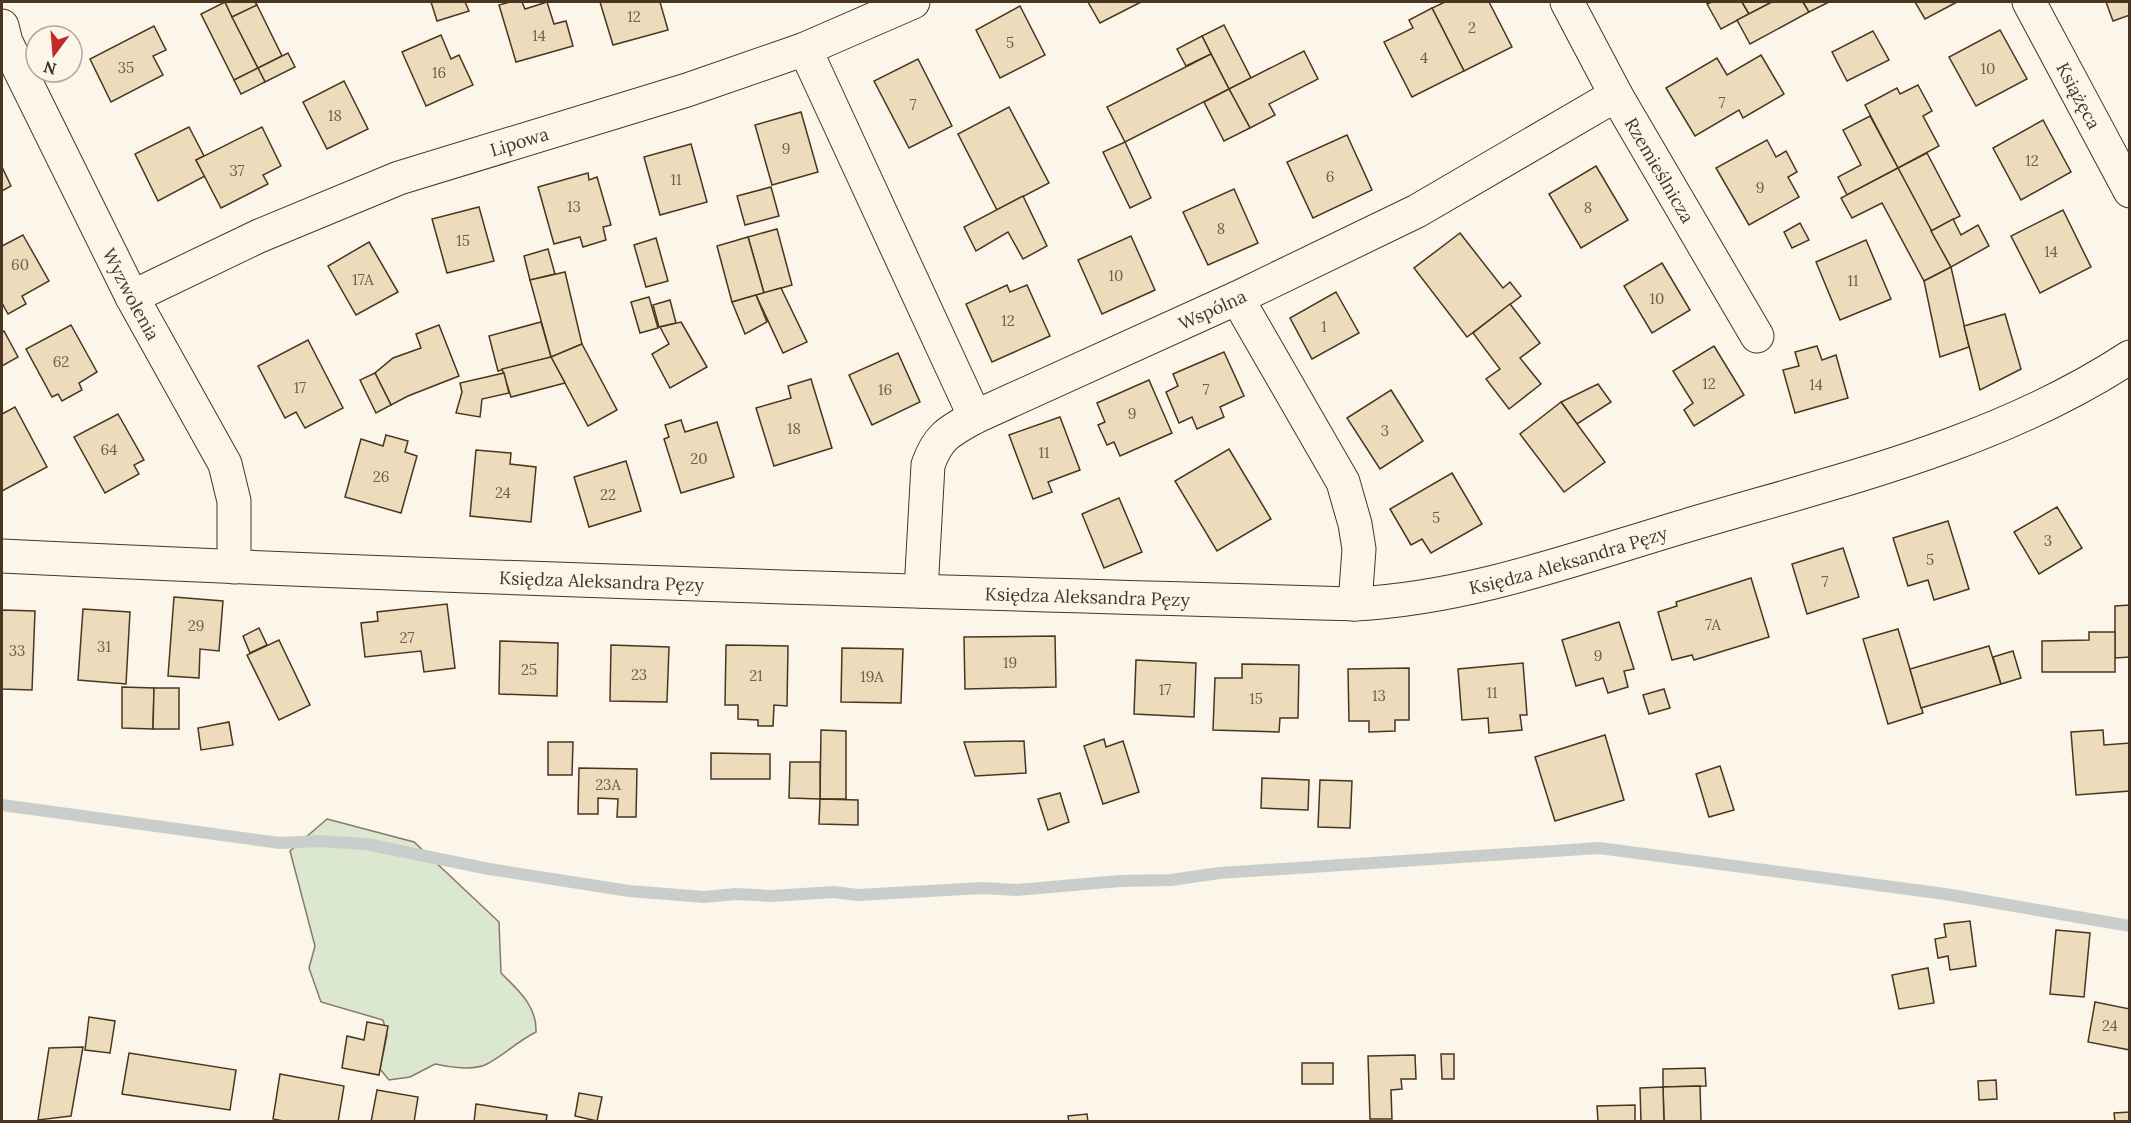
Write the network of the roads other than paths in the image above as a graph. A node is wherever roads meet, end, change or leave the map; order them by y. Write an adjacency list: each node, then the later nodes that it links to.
1 (913, 2): 5 (street, Lipowa)
2 (1567, 2): 6 (street, Rzemieślnicza)
3 (2029, 2): 7 (street, Książęca)
4 (2, 26): 8 (street, Wyzwolenia)
5 (805, 49): 8 (street, Lipowa); 12 (street)
6 (1616, 95): 9 (street, Wspólna); 10 (street, Rzemieślnicza)
7 (2130, 191)
8 (132, 297): 14 (street, Wyzwolenia)
9 (1237, 298): 12 (street, Wspólna); 16 (street)
10 (1758, 336)
11 (2130, 357): 16 (street, Księdza Aleksandra Pęzy)
12 (975, 417): 15 (street, Wspólna)
13 (2, 556): 14 (street, Księdza Aleksandra Pęzy)
14 (234, 567): 15 (street, Księdza Aleksandra Pęzy)
15 (921, 591): 16 (street, Księdza Aleksandra Pęzy)
16 (1355, 604)

